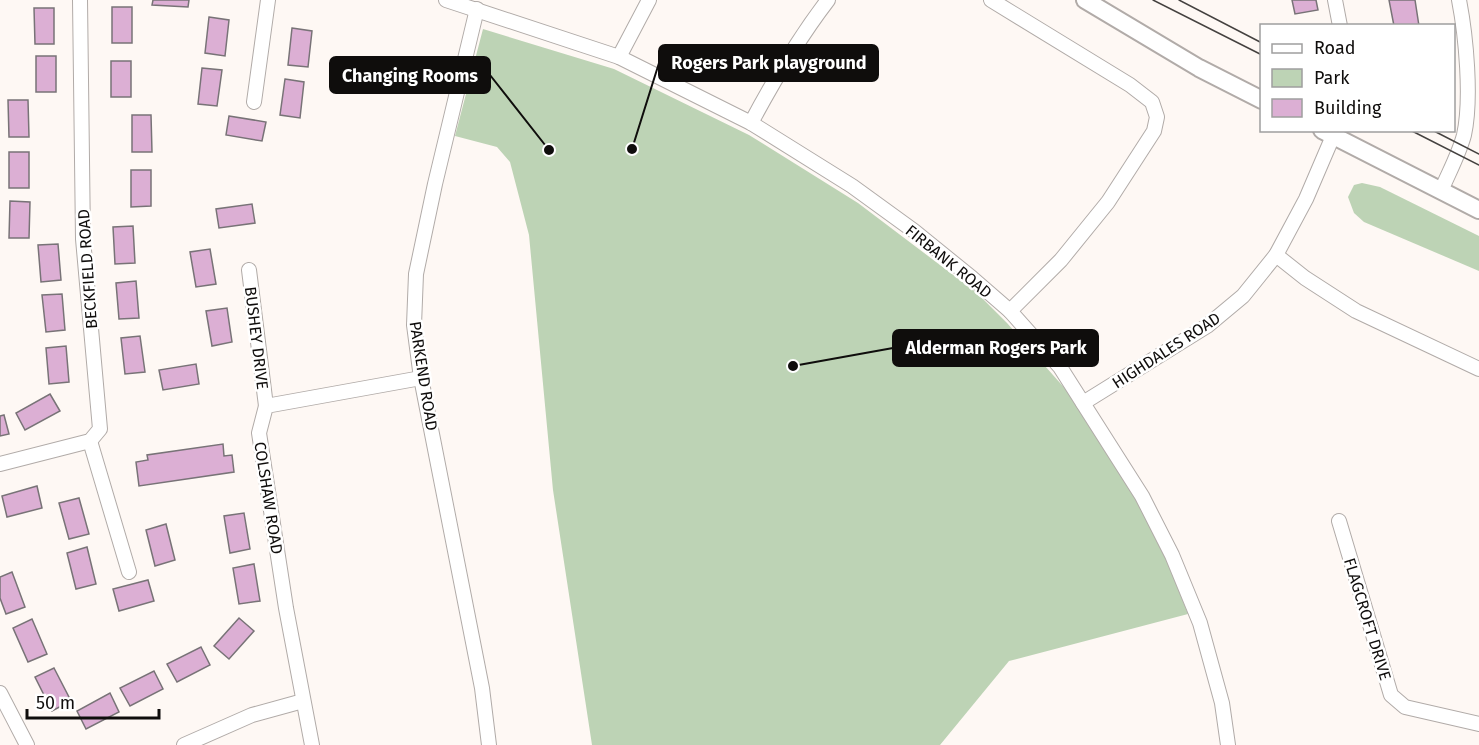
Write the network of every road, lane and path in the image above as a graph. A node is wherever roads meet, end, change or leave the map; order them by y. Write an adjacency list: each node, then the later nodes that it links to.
1 (80, 0): 27 (street, BECKFIELD ROAD)
2 (268, 0): 14 (street)
3 (446, 0): 10 (street, FIRBANK ROAD)
4 (649, 0): 12 (street)
5 (828, 0): 15 (street)
6 (992, 0): 22 (street)
7 (1085, 0): 13 (street)
8 (1335, 0): 11 (street)
9 (1459, 0): 16 (street)
10 (477, 9): 12 (street, FIRBANK ROAD); 24 (street, PARKEND ROAD)
11 (1340, 24)
12 (619, 57): 15 (street, FIRBANK ROAD)
13 (1260, 99)
14 (255, 102)
15 (751, 123): 22 (street, FIRBANK ROAD)
16 (1472, 128): 18 (street)
17 (1327, 133): 18 (street); 20 (street, HIGHDALES ROAD)
18 (1441, 191): 19 (street)
19 (1479, 210)
20 (1276, 255): 23 (street); 25 (street, HIGHDALES ROAD)
21 (249, 270): 26 (street, BUSHEY DRIVE)
22 (1010, 312): 25 (street, FIRBANK ROAD)
23 (1479, 369)
24 (421, 378): 26 (street); 37 (street, PARKEND ROAD)
25 (1083, 403): 38 (street, FIRBANK ROAD)
26 (266, 406): 32 (street, COLSHAW ROAD)
27 (90, 441): 28 (street); 30 (street)
28 (0, 464)
29 (1339, 521): 33 (street, FLAGCROFT DRIVE)
30 (129, 572)
31 (0, 693): 34 (street)
32 (303, 701): 35 (street); 36 (street, COLSHAW ROAD)
33 (1479, 724)
34 (27, 745)
35 (184, 745)
36 (312, 745)
37 (489, 745)
38 (1228, 745)

